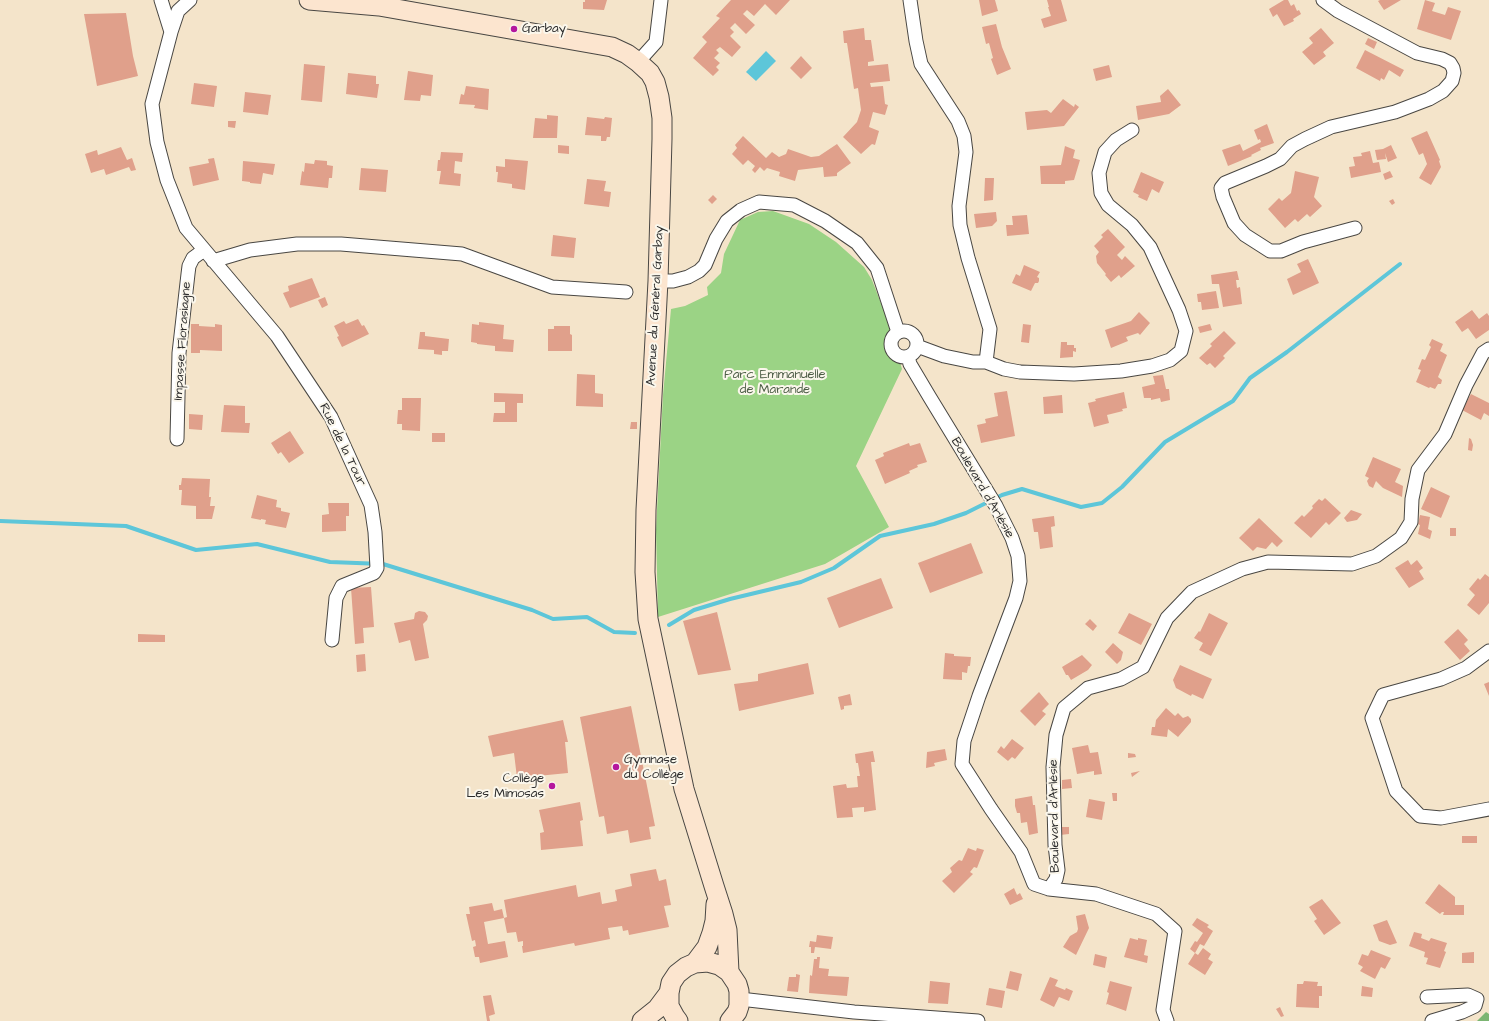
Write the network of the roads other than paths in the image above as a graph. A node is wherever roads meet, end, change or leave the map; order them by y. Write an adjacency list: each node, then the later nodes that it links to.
1 (161, 0): 7 (street)
2 (190, 0): 7 (street, Rue de la Tour)
3 (309, 0): 8 (main road, Avenue du Général Garbay)
4 (661, 0): 8 (street)
5 (910, 0): 19 (street)
6 (1323, 0): 10 (street)
7 (171, 32): 11 (street, Rue de la Tour)
8 (638, 62): 13 (main road, Avenue du Général Garbay)
9 (1132, 130): 19 (street)
10 (1355, 228)
11 (204, 250): 12 (street, Rue de la Tour); 20 (street, Impasse Florasiagne)
12 (213, 261): 14 (street); 21 (street, Rue de la Tour)
13 (658, 281): 15 (street); 24 (main road, Avenue du Général Garbay)
14 (626, 292)
15 (898, 332): 16 (street); 18 (street)
16 (917, 346): 18 (street); 19 (street)
17 (1489, 349): 25 (street, Boulevard d'Arlésie)
18 (908, 357): 25 (street, Boulevard d'Arlésie)
19 (986, 362)
20 (177, 439)
21 (332, 640)
22 (1489, 651): 23 (street)
23 (1489, 809)
24 (714, 886): 26 (main road, Avenue du Général Garbay); 27 (main road, Avenue du Général Garbay)
25 (1050, 889): 35 (street)
26 (696, 963): 27 (main road); 28 (main road)
27 (729, 972): 30 (main road)
28 (669, 993): 32 (main road); 33 (main road)
29 (1427, 997): 36 (street)
30 (740, 999): 31 (main road); 34 (street)
31 (732, 1020)
32 (642, 1021)
33 (678, 1021)
34 (978, 1021)
35 (1167, 1021)
36 (1432, 1021)

